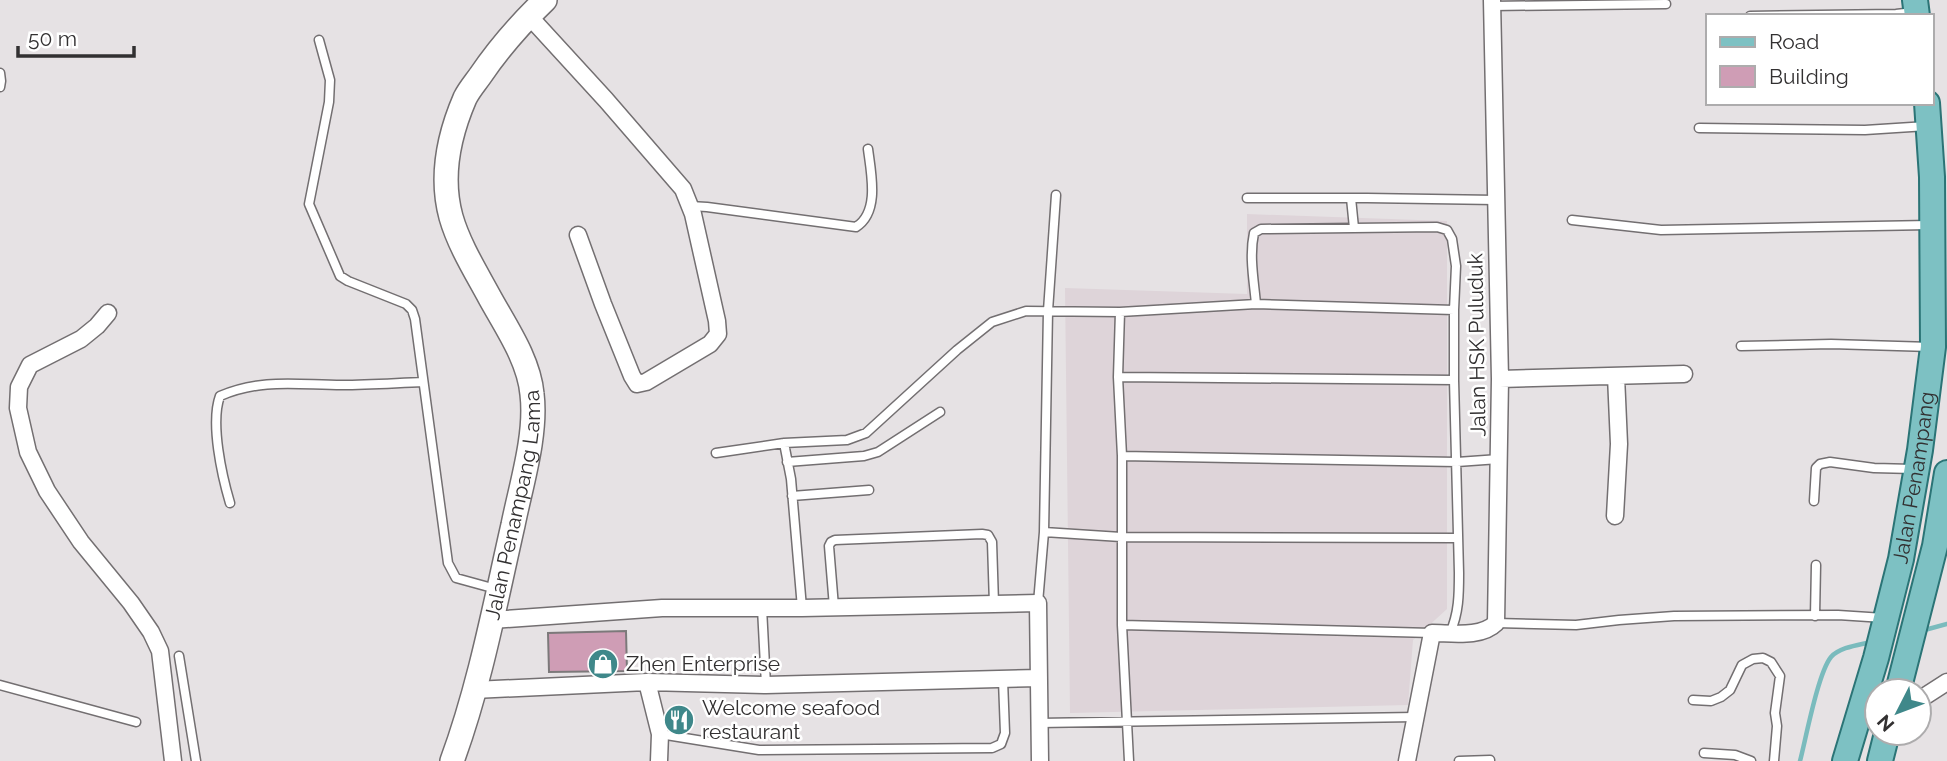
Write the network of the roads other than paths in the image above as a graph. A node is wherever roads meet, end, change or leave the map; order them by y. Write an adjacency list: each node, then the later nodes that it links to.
1 (1492, 3): 2 (lane); 15 (street, Jalan HSK Puluduk)
2 (1666, 4)
3 (537, 8): 16 (street); 52 (main road, Jalan Penampang Lama)
4 (1916, 9): 5 (lane)
5 (1896, 14)
6 (319, 40): 33 (lane)
7 (0, 73): 8 (lane)
8 (0, 87)
9 (1928, 115): 10 (lane); 18 (main road, Jalan Penampang)
10 (1699, 128)
11 (868, 149): 16 (lane)
12 (1056, 195): 23 (lane)
13 (1247, 198): 14 (lane)
14 (1351, 198): 15 (lane); 19 (lane)
15 (1496, 200): 31 (street, Jalan HSK Puluduk)
16 (690, 206): 20 (street)
17 (1572, 220): 18 (lane)
18 (1931, 225): 27 (main road, Jalan Penampang)
19 (1354, 228): 21 (lane); 22 (lane)
20 (578, 235)
21 (1256, 304): 22 (lane); 24 (lane)
22 (1454, 310): 32 (lane)
23 (1048, 311): 24 (lane); 35 (lane); 48 (lane)
24 (1120, 312): 30 (lane)
25 (108, 313): 81 (street)
26 (1741, 346): 27 (lane)
27 (1933, 347): 41 (main road, Jalan Penampang)
28 (1684, 374): 29 (street)
29 (1616, 376): 31 (street); 47 (street)
30 (1118, 377): 32 (lane); 37 (lane)
31 (1500, 379): 38 (street, Jalan HSK Puluduk)
32 (1454, 380): 40 (lane)
33 (423, 382): 46 (lane); 52 (lane)
34 (940, 412): 39 (lane)
35 (784, 443): 36 (lane); 39 (lane)
36 (716, 453)
37 (1122, 456): 40 (lane); 49 (lane)
38 (1499, 459): 40 (lane); 60 (street, Jalan HSK Puluduk)
39 (788, 462): 44 (lane)
40 (1457, 462): 50 (lane)
41 (1916, 470): 45 (lane); 61 (main road, Jalan Penampang)
42 (1947, 473): 66 (main road, Jalan Penampang)
43 (869, 490): 44 (lane)
44 (792, 496): 57 (lane)
45 (1814, 501)
46 (230, 503)
47 (1615, 516)
48 (1044, 531): 49 (lane); 53 (lane)
49 (1121, 537): 50 (lane); 62 (lane)
50 (1458, 538): 64 (lane)
51 (1816, 565): 58 (lane)
52 (498, 590): 59 (main road, Jalan Penampang Lama)
53 (1038, 603): 54 (street); 67 (street)
54 (995, 604): 55 (street); 55 (lane)
55 (834, 607): 57 (street)
56 (762, 608): 57 (street); 59 (street); 71 (lane)
57 (802, 608)
58 (1815, 616): 60 (lane); 61 (lane)
59 (492, 620): 72 (main road, Jalan Penampang Lama)
60 (1496, 623): 64 (street)
61 (1885, 624): 92 (main road, Jalan Penampang)
62 (1122, 625): 63 (lane); 76 (lane)
63 (1433, 633): 64 (street); 74 (street)
64 (1450, 633)
65 (179, 656): 82 (lane)
66 (1905, 677)
67 (1039, 678): 68 (street); 77 (street)
68 (1003, 680): 71 (street); 78 (lane)
69 (647, 682): 71 (street); 72 (street); 78 (street)
70 (0, 685): 75 (lane)
71 (766, 685)
72 (474, 690): 83 (main road, Jalan Penampang Lama)
73 (1693, 700): 91 (lane)
74 (1416, 717): 76 (lane); 87 (street)
75 (136, 722)
76 (1128, 722): 77 (lane); 86 (lane)
77 (1039, 723): 85 (street)
78 (660, 734): 84 (street)
79 (1704, 753): 90 (lane)
80 (1490, 760): 89 (lane)
81 (173, 761)
82 (196, 761)
83 (452, 761)
84 (659, 761)
85 (1040, 761)
86 (1129, 761)
87 (1407, 761)
88 (1459, 761): 89 (lane)
89 (1478, 761)
90 (1751, 761)
91 (1774, 761)
92 (1845, 761)

